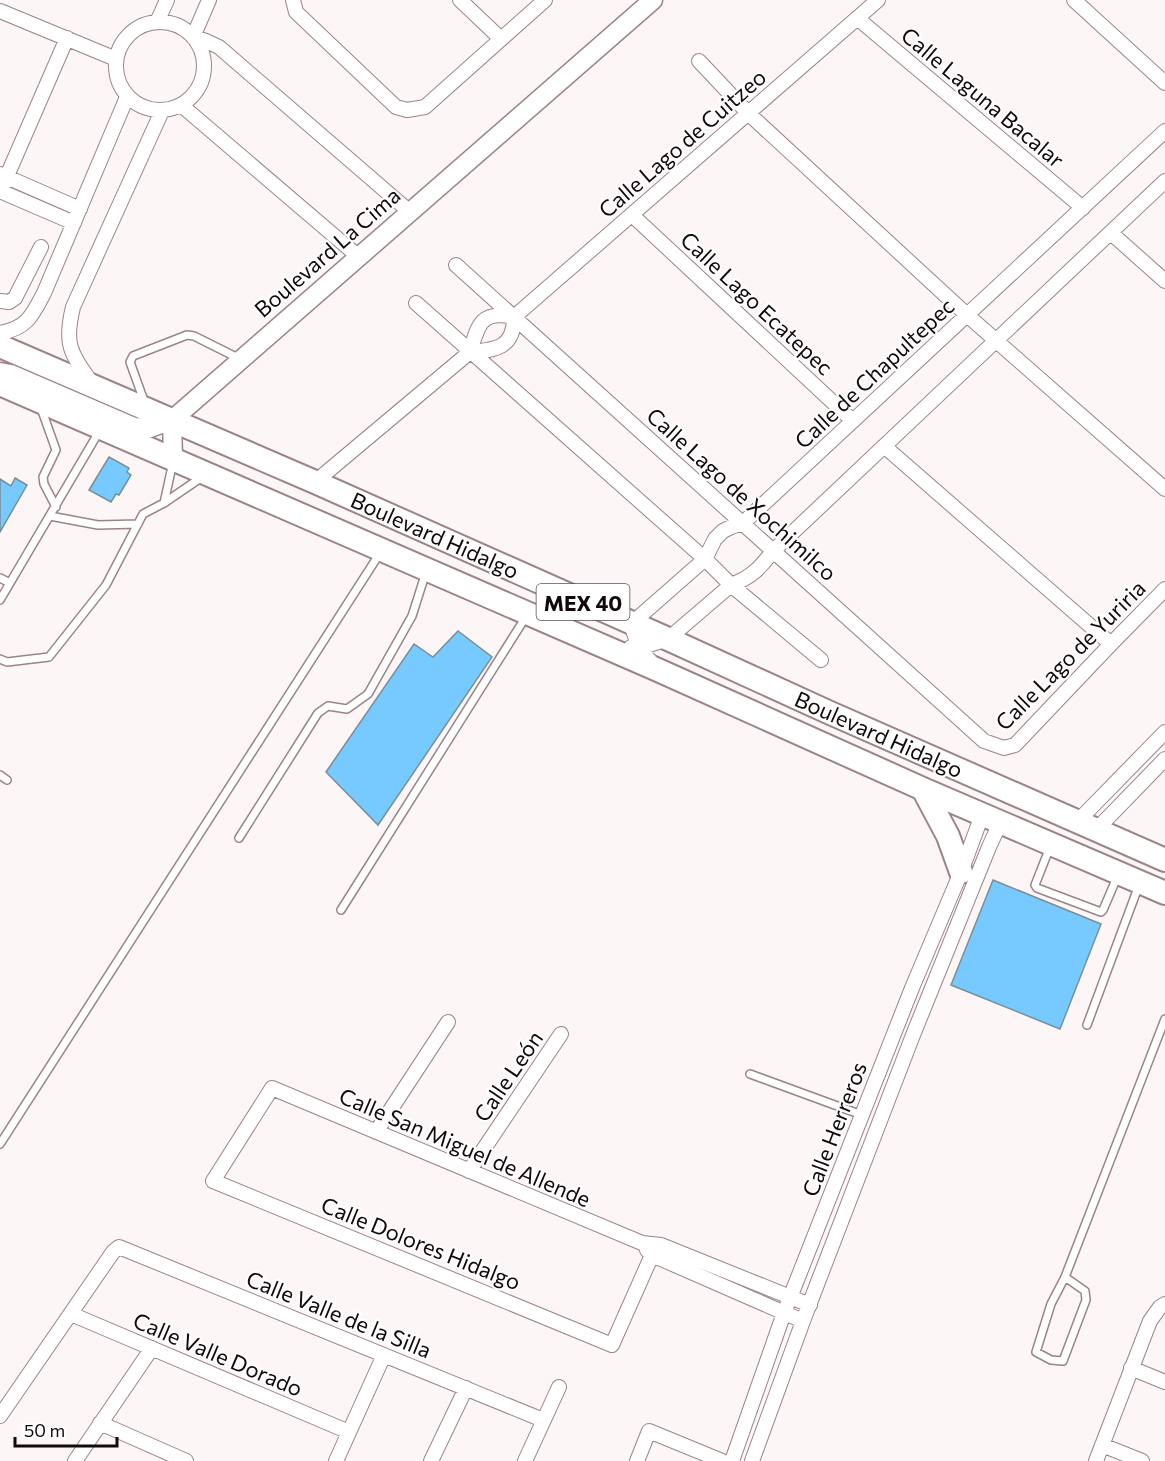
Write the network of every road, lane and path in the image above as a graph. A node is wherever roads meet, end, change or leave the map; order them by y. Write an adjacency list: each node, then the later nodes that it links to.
1 (167, 0): 11 (street)
2 (208, 0): 12 (street)
3 (293, 0): 14 (street)
4 (460, 0): 14 (street)
5 (545, 0): 14 (street)
6 (653, 0): 28 (street, Boulevard La Cima)
7 (878, 0): 10 (street, Calle Lago de Cuitzeo)
8 (1074, 0): 17 (street)
9 (0, 11): 13 (street)
10 (857, 18): 21 (street, Calle Lago de Cuitzeo); 26 (street, Calle Laguna Bacalar)
11 (157, 22): 12 (street); 15 (street)
12 (193, 37): 19 (street); 28 (street)
13 (67, 38): 15 (street); 23 (street)
14 (501, 39)
15 (116, 58): 18 (street)
16 (699, 61): 21 (street)
17 (1165, 83)
18 (128, 97): 20 (street); 27 (street)
19 (181, 105): 20 (street); 33 (street)
20 (162, 111): 47 (street)
21 (748, 113): 29 (street, Calle Lago de Cuitzeo); 38 (street)
22 (1165, 131): 26 (street, Calle de Chapultepec)
23 (3, 175): 25 (street); 27 (street)
24 (1165, 181): 31 (street)
25 (0, 191): 30 (street)
26 (1083, 208): 38 (street, Calle de Chapultepec)
27 (80, 209): 30 (street)
28 (410, 212): 33 (street, Boulevard La Cima)
29 (632, 215): 39 (street, Calle Lago de Cuitzeo); 51 (street, Calle Lago Ecatepec)
30 (74, 223): 40 (street)
31 (1111, 233): 35 (street); 41 (street)
32 (41, 247): 36 (street)
33 (359, 256): 44 (street, Boulevard La Cima)
34 (456, 264): 39 (street, Calle Lago de Xochimilco)
35 (1165, 281)
36 (0, 301)
37 (416, 303): 43 (street)
38 (967, 315): 41 (street); 51 (street, Calle de Chapultepec)
39 (514, 317): 43 (street); 43 (street); 61 (street, Calle Lago de Xochimilco)
40 (0, 333)
41 (997, 341): 53 (street); 57 (street)
42 (0, 346): 47 (main road, Boulevard Hidalgo / MEX 40)
43 (470, 352): 56 (street); 65 (street)
44 (240, 359): 49 (lane); 50 (street, Boulevard La Cima)
45 (0, 372): 50 (street, Boulevard La Cima)
46 (0, 384): 48 (main road, Boulevard Hidalgo / MEX 40)
47 (93, 386): 49 (main road, Boulevard Hidalgo / MEX 40)
48 (38, 400): 52 (main road, Boulevard Hidalgo / MEX 40); 59 (lane)
49 (147, 410): 50 (main road, Boulevard Hidalgo / MEX 40)
50 (172, 420): 54 (street); 56 (main road, Boulevard Hidalgo / MEX 40)
51 (853, 421): 61 (street, Calle de Chapultepec)
52 (102, 428): 54 (main road, Boulevard Hidalgo / MEX 40); 59 (lane)
53 (884, 446): 64 (street); 76 (street)
54 (173, 459): 55 (main road, Boulevard Hidalgo / MEX 40); 58 (lane)
55 (207, 474): 58 (lane); 63 (main road, Boulevard Hidalgo / MEX 40)
56 (315, 482): 73 (main road, Boulevard Hidalgo / MEX 40)
57 (1165, 489)
58 (164, 503): 62 (lane)
59 (56, 507): 60 (lane)
60 (50, 516): 62 (lane); 68 (lane)
61 (743, 523): 64 (street, Calle Lago de Xochimilco); 65 (street, Calle de Chapultepec)
62 (138, 524): 78 (lane)
63 (382, 550): 66 (main road, Boulevard Hidalgo / MEX 40); 104 (lane)
64 (774, 551): 69 (street); 82 (street, Calle Lago de Xochimilco)
65 (705, 559): 69 (street); 73 (street, Calle de Chapultepec)
66 (426, 569): 72 (main road, Boulevard Hidalgo / MEX 40); 89 (lane)
67 (0, 578): 68 (lane)
68 (10, 583): 71 (lane)
69 (731, 585): 75 (street); 79 (street)
70 (1165, 590): 76 (street, Calle Lago de Yuriria)
71 (0, 600)
72 (529, 614): 74 (main road, Boulevard Hidalgo / MEX 40); 96 (lane)
73 (625, 620): 74 (main road); 75 (main road, Boulevard Hidalgo / MEX 40); 77 (street)
74 (582, 637): 77 (street); 80 (main road, Boulevard Hidalgo / MEX 40)
75 (668, 639): 77 (street); 80 (main road); 88 (main road, Boulevard Hidalgo / MEX 40)
76 (1111, 644): 82 (street, Calle Lago de Yuriria)
77 (639, 648): 80 (street)
78 (0, 659)
79 (821, 660)
80 (658, 670): 85 (main road, Boulevard Hidalgo / MEX 40)
81 (1165, 732): 84 (street)
82 (1004, 748)
83 (1165, 759): 86 (street)
84 (1117, 781): 86 (street); 88 (street)
85 (922, 789): 87 (main road, Boulevard Hidalgo / MEX 40); 92 (main road)
86 (1131, 794): 88 (street)
87 (991, 819): 90 (main road, Boulevard Hidalgo / MEX 40); 92 (street, Calle Herreros); 108 (street, Calle Herreros)
88 (1086, 826): 91 (main road, Boulevard Hidalgo / MEX 40)
89 (239, 838)
90 (1050, 844): 93 (main road, Boulevard Hidalgo / MEX 40); 93 (lane)
91 (1165, 860)
92 (961, 872): 102 (street, Calle Herreros)
93 (1119, 873): 94 (main road, Boulevard Hidalgo / MEX 40)
94 (1140, 883): 95 (main road, Boulevard Hidalgo / MEX 40); 99 (lane)
95 (1165, 893)
96 (340, 910)
97 (1165, 1019): 111 (lane)
98 (448, 1022): 103 (street)
99 (1087, 1025)
100 (561, 1034): 105 (street, Calle León)
101 (750, 1074): 102 (lane)
102 (862, 1115): 107 (street, Calle Herreros)
103 (376, 1132): 105 (street, Calle San Miguel de Allende); 106 (street, Calle San Miguel de Allende)
104 (0, 1144)
105 (469, 1171): 109 (street, Calle San Miguel de Allende)
106 (213, 1181): 109 (street, Calle Dolores Hidalgo)
107 (820, 1222): 108 (street); 113 (street, Calle Herreros)
108 (839, 1230): 115 (street, Calle Herreros)
109 (656, 1250): 110 (street); 112 (street)
110 (731, 1273): 112 (street); 113 (street)
111 (1065, 1277): 111 (lane)
112 (725, 1287): 116 (street)
113 (790, 1297): 115 (street); 116 (street, Calle Herreros)
114 (1165, 1304): 121 (street)
115 (810, 1305): 118 (street, Calle Herreros)
116 (784, 1313): 118 (street); 137 (street, Calle Herreros)
117 (71, 1314): 119 (street, Calle Valle Dorado); 120 (street, Calle Valle de la Silla); 125 (street)
118 (803, 1321): 138 (street, Calle Herreros)
119 (152, 1348): 127 (street); 128 (street, Calle Valle Dorado)
120 (384, 1355): 124 (street, Calle Valle de la Silla); 128 (street)
121 (1131, 1368): 122 (street); 129 (street)
122 (1165, 1382)
123 (559, 1387): 126 (street)
124 (466, 1388): 126 (street, Calle Valle de la Silla); 133 (street)
125 (0, 1416)
126 (543, 1420): 134 (street)
127 (100, 1423): 130 (street); 131 (street)
128 (349, 1432): 132 (street)
129 (1102, 1445): 139 (street); 140 (street)
130 (75, 1461)
131 (186, 1461)
132 (336, 1461)
133 (431, 1461)
134 (525, 1461)
135 (637, 1461): 136 (street)
136 (722, 1461)
137 (732, 1461)
138 (752, 1461)
139 (1096, 1461)
140 (1142, 1461)

